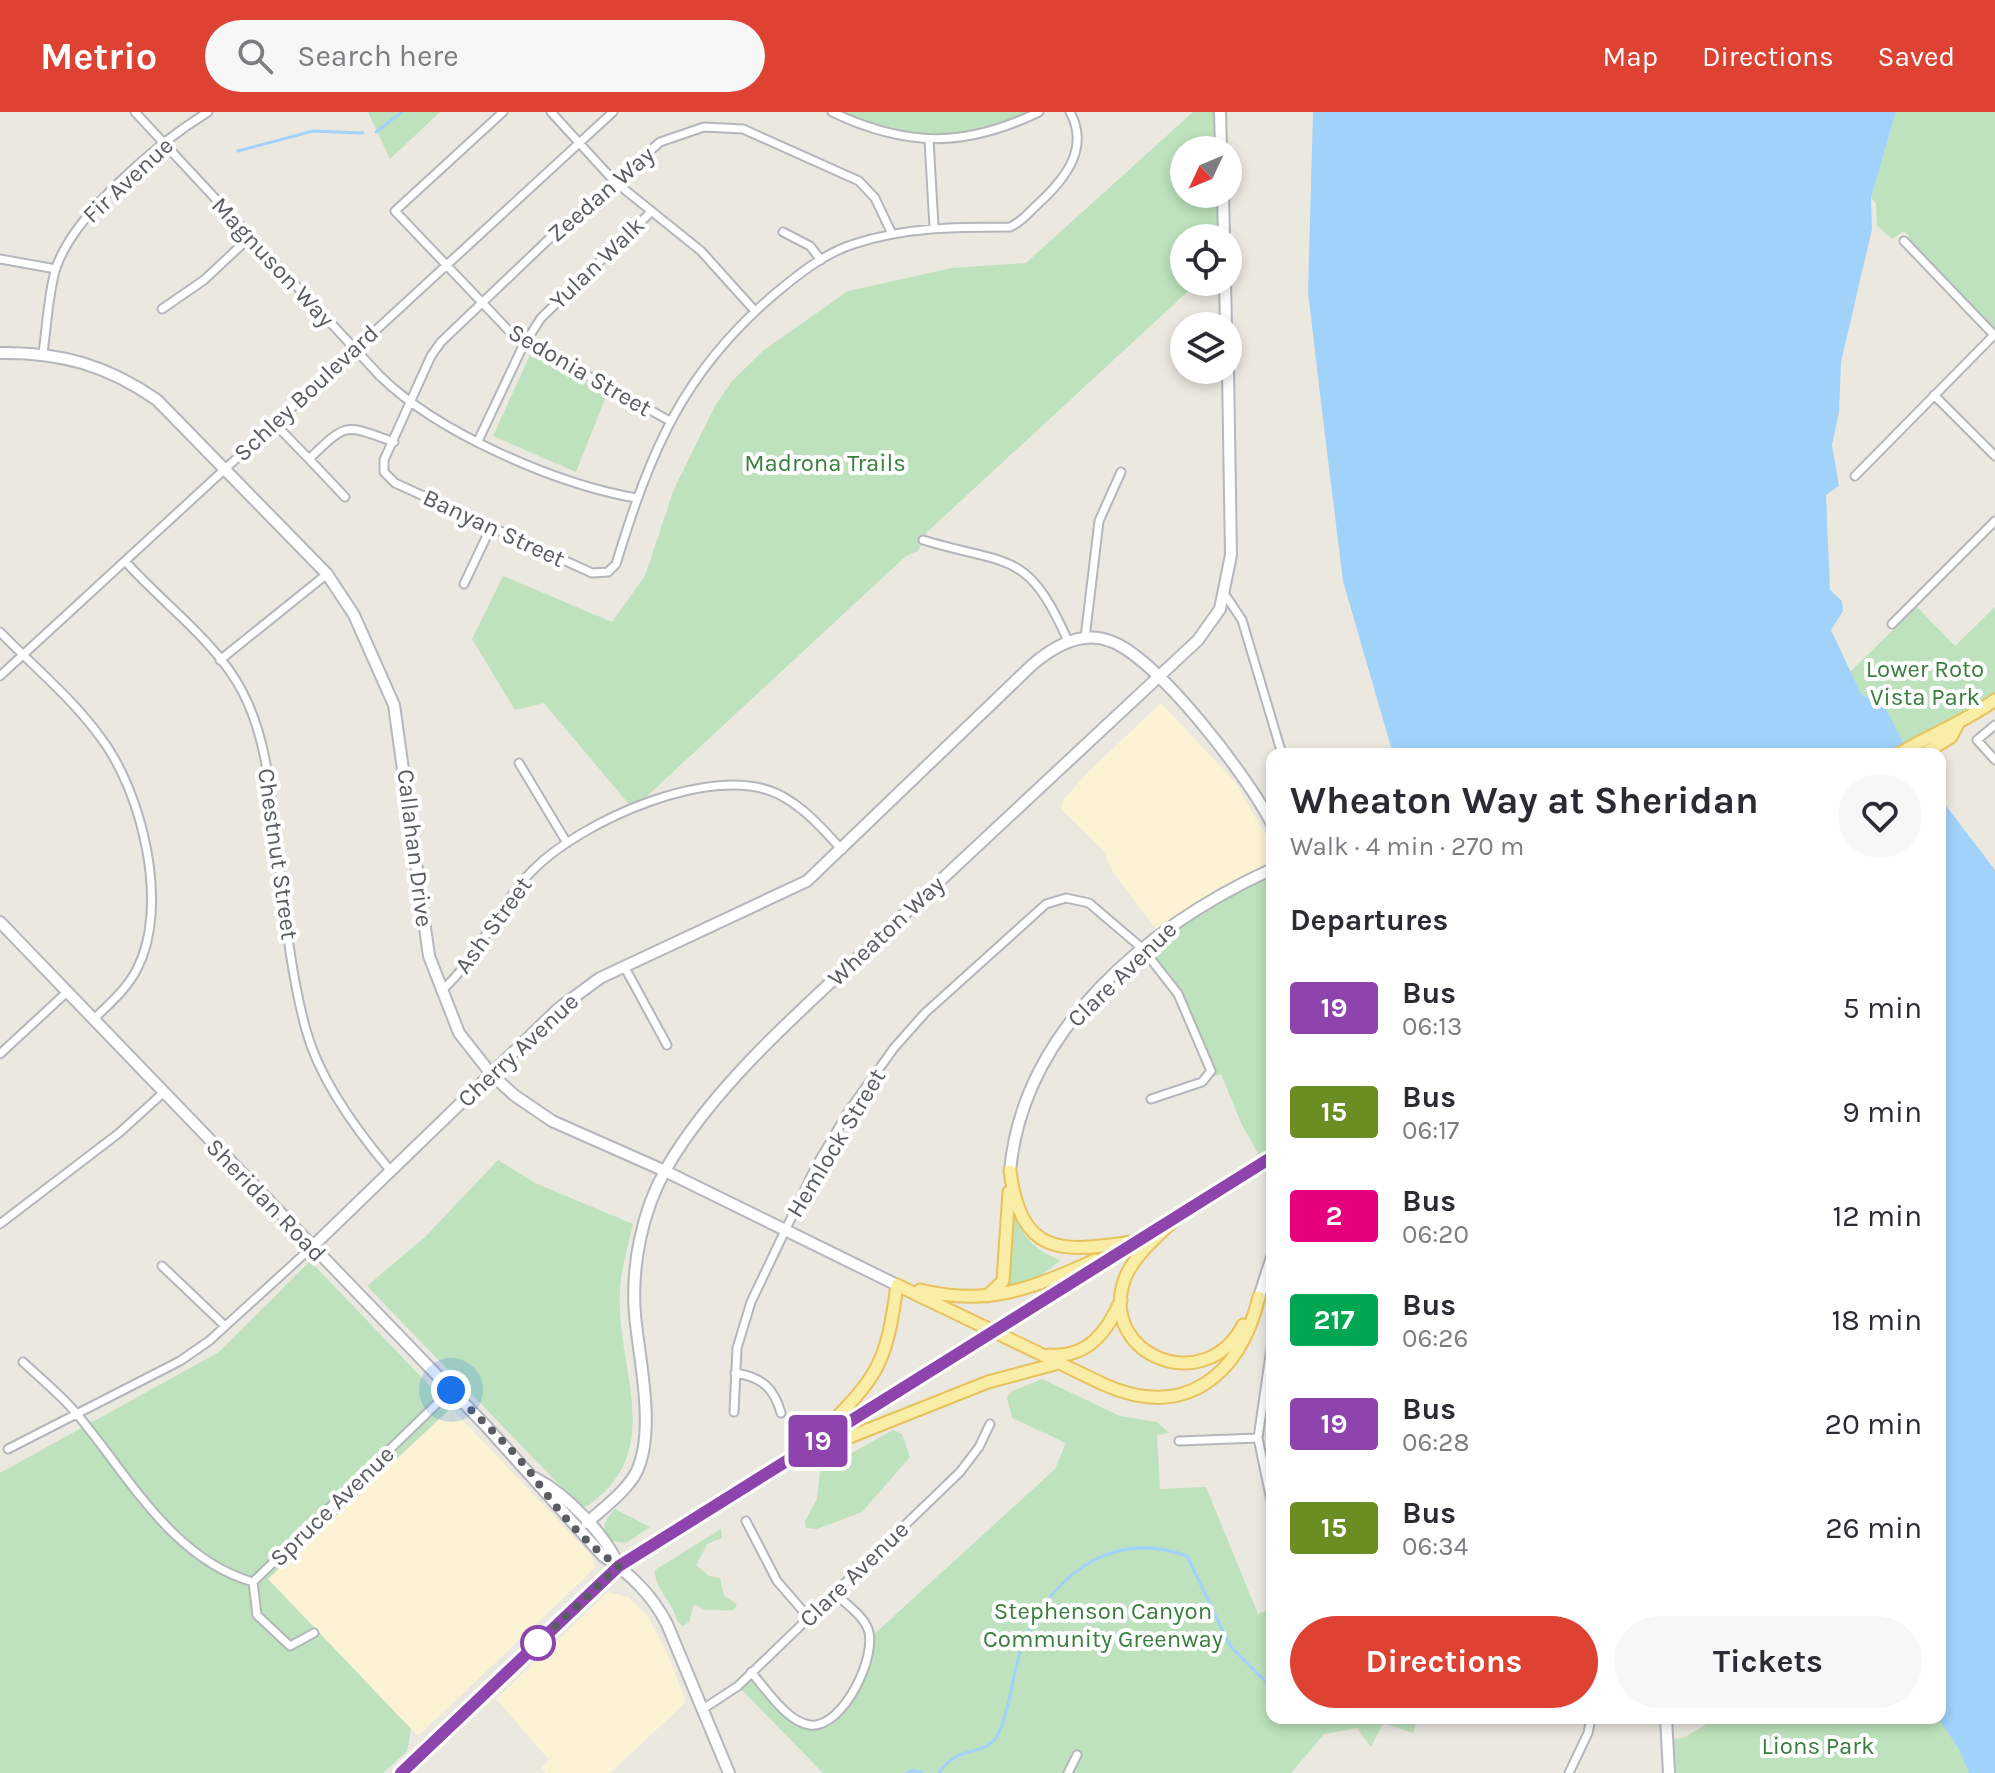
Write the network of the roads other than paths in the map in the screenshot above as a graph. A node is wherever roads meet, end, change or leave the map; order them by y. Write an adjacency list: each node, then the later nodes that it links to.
1 (135, 112): 13 (street, Magnuson Way)
2 (208, 112): 13 (street, Fir Avenue)
3 (503, 112): 23 (street, Sedonia Street)
4 (551, 112): 12 (street)
5 (613, 112): 12 (street, Schley Boulevard)
6 (832, 112): 11 (street)
7 (1039, 112): 11 (street)
8 (1070, 112): 16 (street)
9 (1220, 112): 10 (main road)
10 (1221, 136)
11 (929, 140): 16 (street)
12 (578, 142): 14 (street); 23 (street, Schley Boulevard)
13 (165, 145): 19 (street, Magnuson Way); 24 (street, Fir Avenue)
14 (614, 181): 15 (street); 18 (street, Zeedan Way); 25 (street, Zeedan Way)
15 (651, 212): 27 (street); 29 (street, Yulan Walk)
16 (934, 227): 18 (street)
17 (783, 232): 22 (street)
18 (892, 234): 22 (street)
19 (250, 237): 26 (street); 30 (street, Magnuson Way)
20 (1904, 241): 28 (street)
21 (0, 259): 24 (street)
22 (821, 260): 27 (street)
23 (445, 265): 25 (street, Sedonia Street); 30 (street, Schley Boulevard)
24 (56, 269): 32 (street, Fir Avenue)
25 (481, 304): 29 (street, Sedonia Street); 35 (street, Zeedan Way)
26 (162, 309)
27 (755, 311): 36 (street)
28 (1995, 334): 34 (street)
29 (526, 341): 36 (street, Sedonia Street); 38 (street, Yulan Walk)
30 (353, 348): 35 (street, Magnuson Way); 37 (street, Schley Boulevard)
31 (0, 353): 32 (main road, Callahan Drive)
32 (43, 353): 42 (main road, Callahan Drive)
33 (1228, 384): 54 (main road, Wheaton Way)
34 (1934, 395): 40 (street); 45 (street)
35 (410, 404): 38 (street, Magnuson Way); 39 (street, Zeedan Way)
36 (670, 421): 47 (street)
37 (273, 422): 41 (street); 42 (street, Schley Boulevard)
38 (478, 441): 47 (street, Magnuson Way)
39 (394, 442): 41 (street); 43 (street, Zeedan Way)
40 (1995, 456)
41 (309, 459): 46 (street)
42 (225, 469): 51 (street, Schley Boulevard); 52 (main road, Callahan Drive)
43 (384, 472): 49 (street, Banyan Street)
44 (1121, 472): 57 (street)
45 (1855, 476)
46 (345, 497)
47 (636, 498): 49 (street, Banyan Street)
48 (1995, 521): 55 (street)
49 (491, 527): 53 (street)
50 (923, 540): 58 (street)
51 (125, 561): 59 (street, Schley Boulevard); 60 (street, Chestnut Street)
52 (327, 574): 60 (street); 78 (main road, Callahan Drive)
53 (464, 584)
54 (1226, 596): 62 (main road, Wheaton Way); 66 (street)
55 (1892, 624)
56 (0, 632): 59 (street)
57 (1085, 638): 58 (main road, Cherry Avenue); 62 (main road, Cherry Avenue)
58 (1068, 641): 73 (main road, Cherry Avenue)
59 (23, 655): 61 (street, Schley Boulevard); 80 (street)
60 (220, 660): 87 (street, Chestnut Street)
61 (0, 676)
62 (1157, 678): 71 (main road, Cherry Avenue); 88 (main road, Wheaton Way)
63 (1995, 700): 64 (main road)
64 (1958, 724): 67 (main road); 68 (main road)
65 (1995, 725): 69 (street)
66 (1280, 748)
67 (1909, 748)
68 (1933, 748)
69 (1995, 760)
70 (519, 763): 72 (street)
71 (1266, 814)
72 (567, 843): 73 (street, Ash Street); 78 (street, Ash Street)
73 (842, 850): 77 (main road, Cherry Avenue)
74 (1266, 872): 76 (main road, Clare Avenue)
75 (0, 922): 79 (main road, Sheridan Road)
76 (1143, 949): 85 (street); 89 (main road, Clare Avenue); 92 (street, Hemlock Street)
77 (624, 966): 81 (street); 83 (main road, Cherry Avenue)
78 (441, 991): 83 (main road, Callahan Drive)
79 (67, 992): 80 (main road, Sheridan Road); 82 (street)
80 (93, 1020): 84 (main road, Sheridan Road)
81 (667, 1045)
82 (0, 1054)
83 (492, 1075): 87 (main road, Cherry Avenue); 88 (main road, Callahan Drive)
84 (163, 1093): 91 (street); 94 (main road, Sheridan Road)
85 (1151, 1099)
86 (1266, 1161): 90 (main road)
87 (390, 1170): 94 (main road, Cherry Avenue)
88 (665, 1171): 92 (main road, Callahan Drive); 122 (main road, Wheaton Way)
89 (1010, 1171): 93 (main road); 100 (main road)
90 (1181, 1213): 93 (main road); 102 (main road)
91 (0, 1224)
92 (785, 1228): 99 (main road, Callahan Drive); 107 (street, Hemlock Street)
93 (1135, 1242): 100 (main road); 116 (main road, bridge)
94 (312, 1247): 103 (street, Cherry Avenue); 109 (main road, Sheridan Road)
95 (162, 1266): 103 (street)
96 (1266, 1273): 97 (main road)
97 (1264, 1278): 98 (street); 101 (main road)
98 (1266, 1280)
99 (897, 1285): 100 (main road); 104 (main road); 116 (main road)
100 (986, 1297)
101 (1259, 1297): 102 (main road); 106 (main road)
102 (1121, 1300): 104 (main road)
103 (225, 1326): 110 (street, Cherry Avenue)
104 (1040, 1354): 106 (main road)
105 (23, 1362): 110 (street)
106 (1061, 1363): 118 (main road)
107 (735, 1373): 111 (street, Hemlock Street); 112 (street)
108 (1266, 1383): 114 (street)
109 (451, 1390): 120 (main road, Sheridan Road); 124 (street, Spruce Avenue)
110 (76, 1412): 117 (street, Cherry Avenue); 124 (street)
111 (734, 1412)
112 (781, 1413)
113 (990, 1424): 125 (street, Clare Avenue)
114 (1258, 1438): 115 (street); 119 (street)
115 (1179, 1441)
116 (807, 1448): 118 (main road)
117 (8, 1449)
118 (775, 1468): 123 (main road)
119 (1266, 1476)
120 (533, 1477): 122 (main road, Sheridan Road); 123 (main road, Sheridan Road)
121 (746, 1521): 126 (street)
122 (587, 1523): 123 (main road, Sheridan Road)
123 (619, 1566): 129 (main road, Sheridan Road); 133 (main road)
124 (253, 1582): 127 (street, Spruce Avenue)
125 (835, 1593): 126 (street, Clare Avenue); 128 (street)
126 (809, 1618): 128 (street, Clare Avenue)
127 (314, 1633)
128 (751, 1672): 129 (street, Clare Avenue)
129 (703, 1709): 134 (main road, Sheridan Road)
130 (1590, 1724): 136 (street)
131 (1666, 1724): 137 (main road)
132 (1077, 1755): 135 (street)
133 (401, 1773)
134 (729, 1773)
135 (1068, 1773)
136 (1569, 1773)
137 (1669, 1773)

